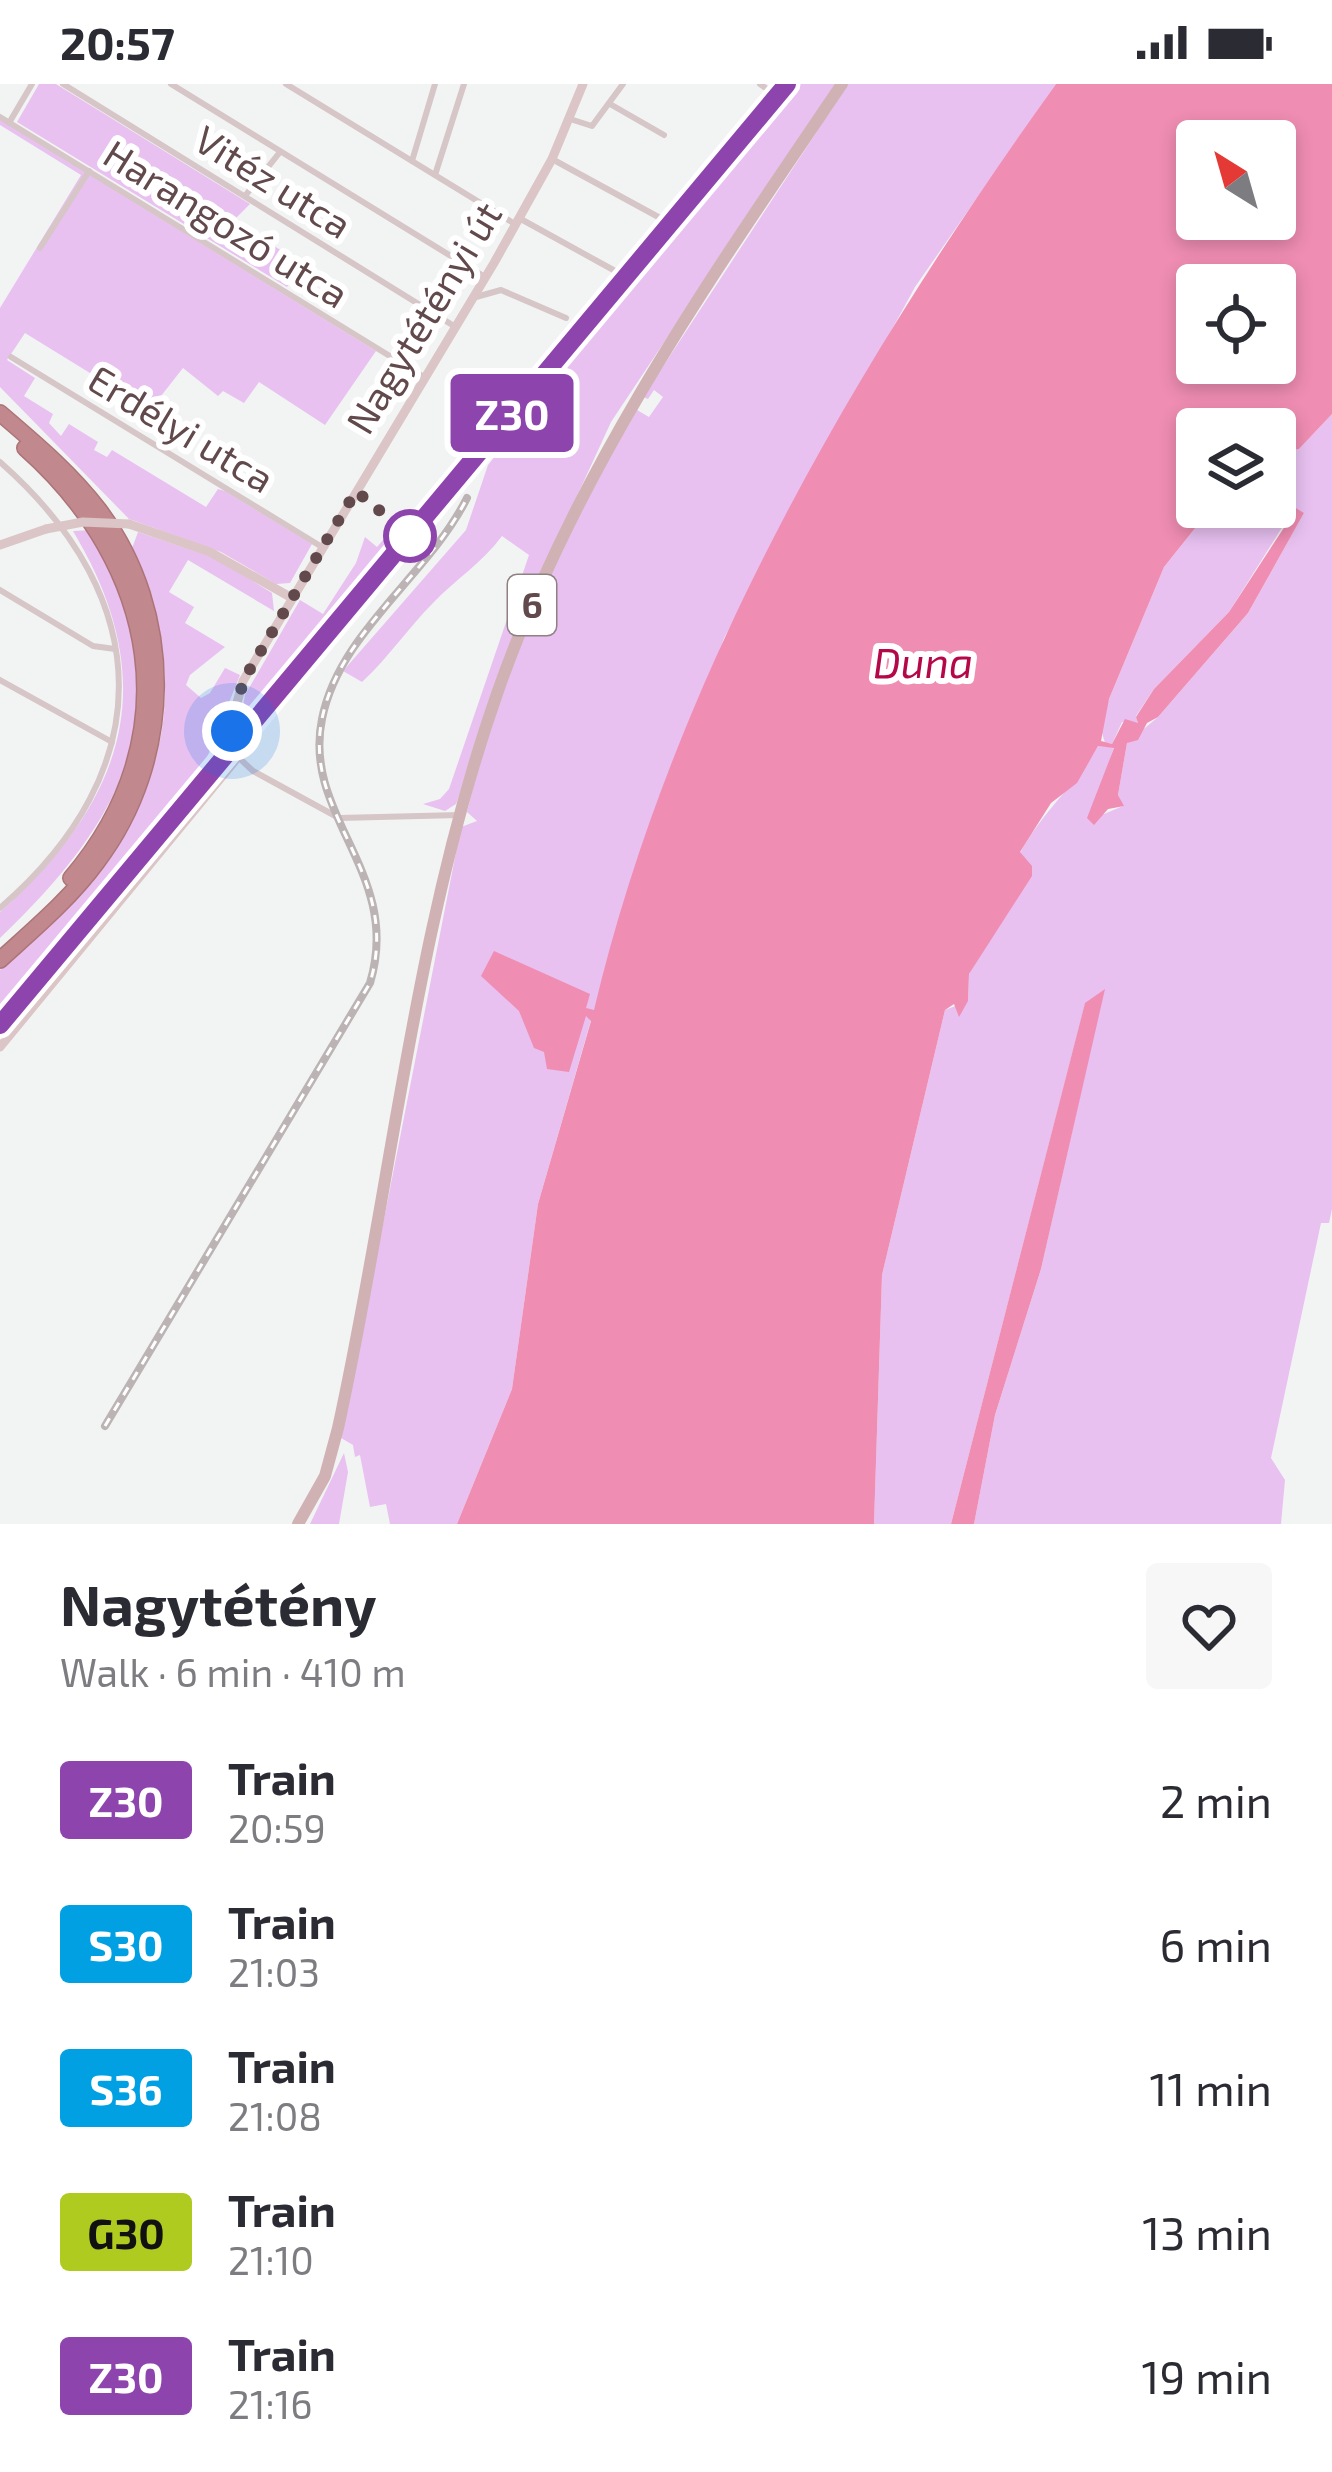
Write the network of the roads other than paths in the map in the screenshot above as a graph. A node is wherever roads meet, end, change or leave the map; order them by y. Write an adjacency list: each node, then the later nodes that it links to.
1 (32, 84): 13 (street)
2 (63, 84): 20 (street, Vitéz utca)
3 (171, 84): 15 (street)
4 (286, 84): 17 (street)
5 (435, 84): 17 (street)
6 (464, 84): 19 (street)
7 (583, 84): 12 (main road, Nagytétényi út)
8 (622, 84): 10 (street)
9 (842, 84): 45 (main road, 6)
10 (610, 104): 12 (street); 14 (street)
11 (0, 117): 13 (street, Harangozó utca)
12 (570, 119): 16 (main road, Nagytétényi út)
13 (9, 123): 18 (street, Harangozó utca)
14 (664, 135)
15 (281, 151): 20 (street); 25 (street)
16 (552, 159): 21 (street); 22 (main road, Nagytétényi út)
17 (412, 161): 19 (street)
18 (88, 171): 23 (street); 30 (street, Harangozó utca)
19 (435, 176): 22 (street)
20 (245, 196): 28 (street, Vitéz utca)
21 (662, 219)
22 (517, 221): 24 (street); 25 (main road, Nagytétényi út)
23 (40, 248)
24 (617, 272)
25 (486, 277): 26 (main road, Nagytétényi út)
26 (472, 297): 27 (street); 28 (main road, Nagytétényi út)
27 (566, 319)
28 (454, 326): 30 (main road, Nagytétényi út)
29 (11, 357): 35 (street, Erdélyi utca)
30 (424, 377): 35 (main road, Nagytétényi út)
31 (0, 413): 48 (highway)
32 (0, 427): 47 (highway)
33 (0, 462): 41 (street)
34 (0, 545): 37 (main road, bridge)
35 (322, 547): 36 (main road, Nagytétényi út)
36 (304, 578): 37 (main road); 39 (main road, Nagytétényi út)
37 (273, 586): 39 (main road); 40 (main road)
38 (0, 590): 41 (street)
39 (292, 598): 40 (main road, Nagytétényi út)
40 (280, 618): 44 (main road, Nagytétényi út)
41 (115, 649): 43 (street)
42 (0, 680): 43 (street)
43 (112, 742): 46 (street)
44 (238, 757): 45 (street); 49 (main road)
45 (460, 814): 50 (main road, 6)
46 (0, 908)
47 (0, 946)
48 (0, 960)
49 (0, 1047)
50 (298, 1524)

